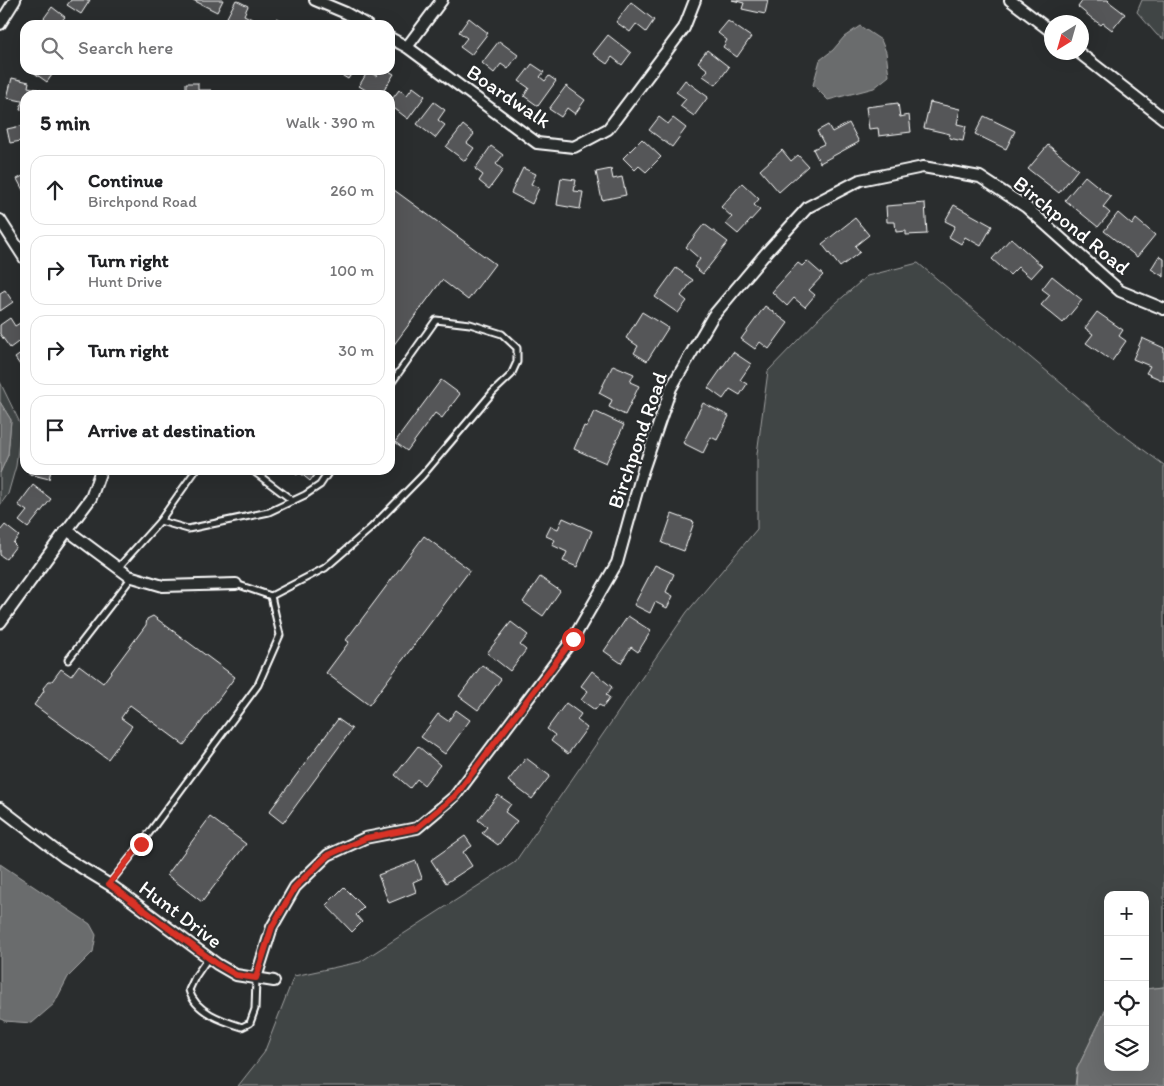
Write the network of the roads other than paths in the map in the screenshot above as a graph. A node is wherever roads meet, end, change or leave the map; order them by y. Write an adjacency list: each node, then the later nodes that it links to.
1 (15, 0): 7 (street)
2 (315, 0): 6 (street)
3 (442, 0): 10 (street)
4 (695, 0): 10 (street, Boardwalk)
5 (1010, 0): 8 (street)
6 (358, 20)
7 (0, 24)
8 (1044, 26)
9 (395, 41): 10 (street, Boardwalk)
10 (407, 47)
11 (1088, 60): 12 (street)
12 (1164, 119)
13 (0, 220): 14 (street)
14 (20, 251)
15 (1164, 309): 33 (street, Birchpond Road)
16 (395, 377): 27 (lane)
17 (98, 475): 23 (street)
18 (192, 475): 22 (lane)
19 (259, 475): 21 (lane)
20 (327, 475): 21 (lane)
21 (293, 501): 22 (lane)
22 (160, 521): 24 (lane)
23 (67, 530): 24 (street); 28 (street)
24 (118, 568): 25 (street)
25 (132, 577): 26 (street); 29 (lane)
26 (236, 584): 27 (lane)
27 (271, 596): 31 (lane)
28 (0, 622)
29 (68, 660)
30 (0, 808): 31 (street, Hunt Drive)
31 (109, 884): 32 (street, Hunt Drive)
32 (208, 957): 33 (street, Hunt Drive); 33 (lane)
33 (256, 978): 34 (street, Hunt Drive)
34 (274, 981)

